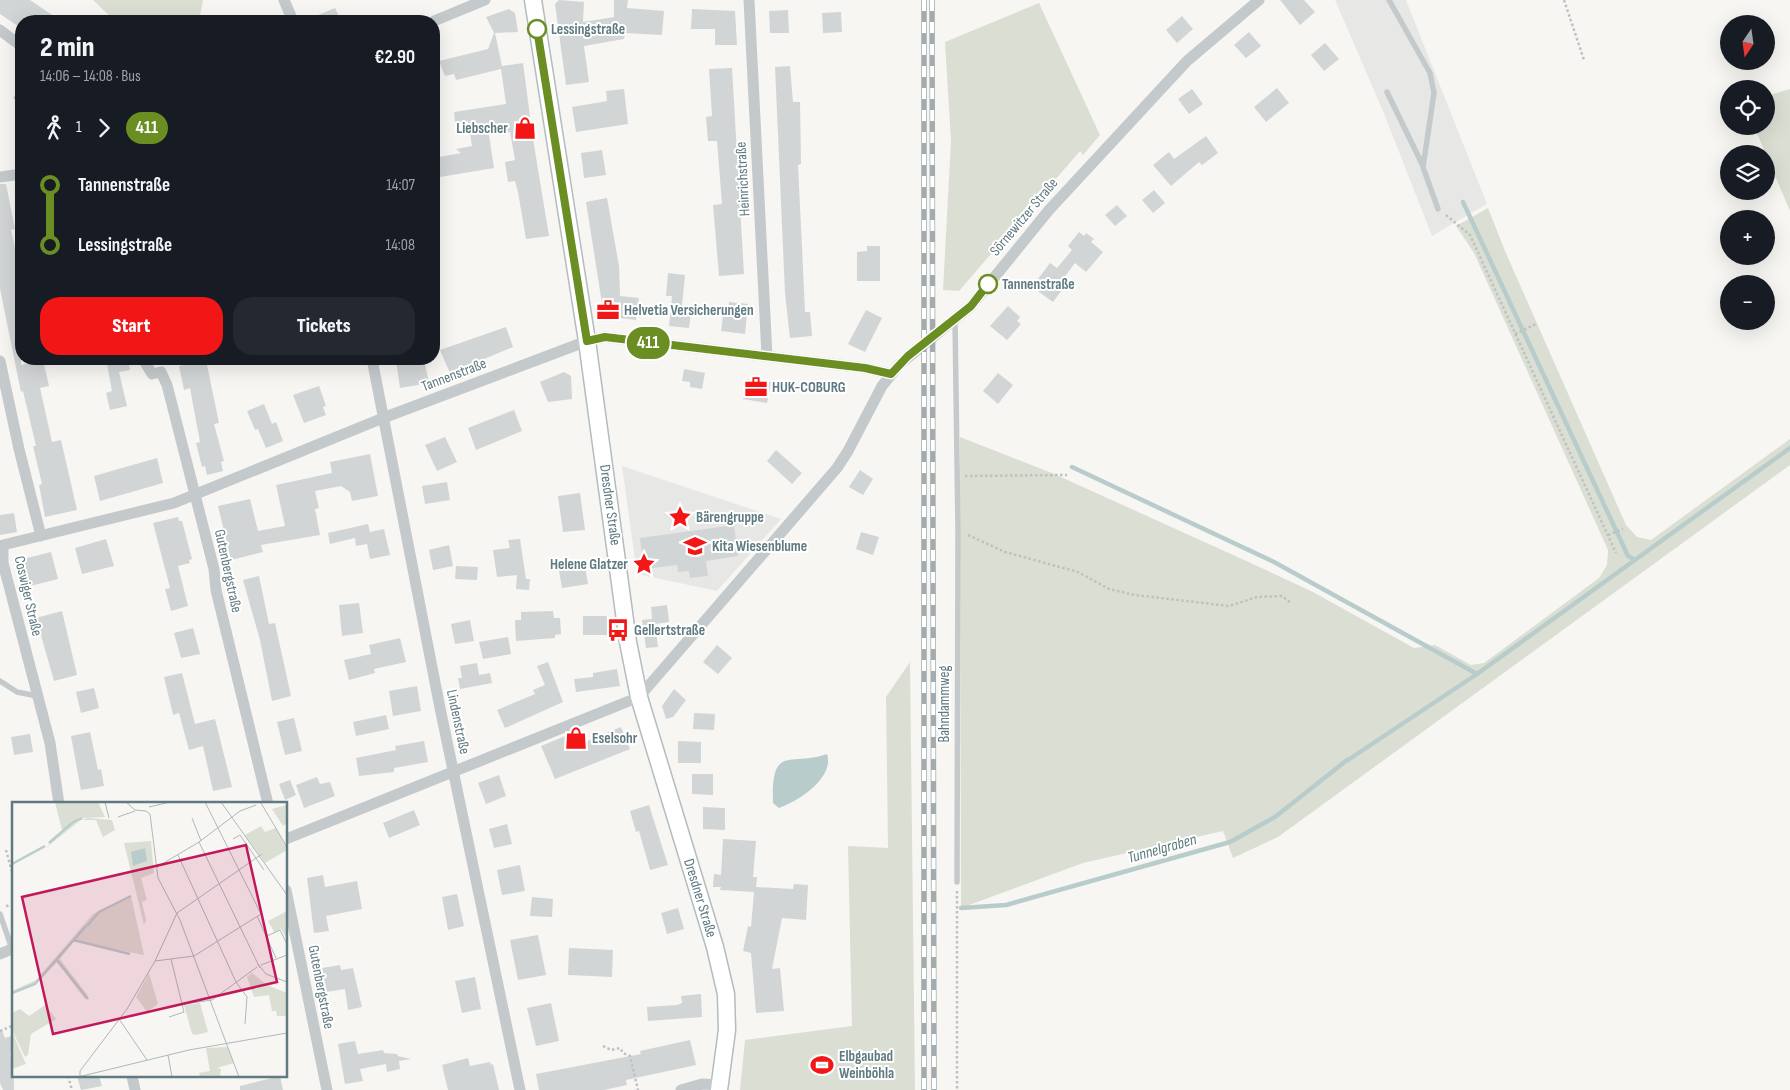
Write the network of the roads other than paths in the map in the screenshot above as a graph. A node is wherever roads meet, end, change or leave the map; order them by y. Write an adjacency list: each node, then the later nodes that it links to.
1 (284, 0): 7 (street)
2 (485, 0): 8 (street)
3 (533, 0): 17 (main road, Dresdner Straße)
4 (749, 0): 18 (street, Heinrichstraße)
5 (1259, 0): 16 (street, Sörnewitzer Straße)
6 (1389, 0): 12 (lane)
7 (290, 15)
8 (440, 19)
9 (0, 30): 10 (street)
10 (15, 41)
11 (1387, 92): 12 (lane)
12 (1423, 167): 15 (lane)
13 (15, 175): 14 (street)
14 (0, 177)
15 (1438, 210)
16 (955, 319): 22 (street, Sörnewitzer Straße); 33 (lane, Bahndammweg)
17 (587, 341): 18 (street, Tannenstraße); 23 (street, Tannenstraße); 28 (main road, Dresdner Straße)
18 (767, 356): 22 (street, Tannenstraße)
19 (0, 364): 25 (street)
20 (147, 365): 24 (street, Gutenbergstraße)
21 (373, 365): 23 (street, Lindenstraße)
22 (891, 374): 28 (street, Sörnewitzer Straße)
23 (383, 418): 24 (street, Tannenstraße); 29 (street, Lindenstraße)
24 (195, 494): 25 (street, Tannenstraße); 31 (street, Gutenbergstraße)
25 (41, 536): 27 (street, Coswiger Straße)
26 (0, 681): 27 (lane)
27 (38, 696): 30 (street, Coswiger Straße)
28 (639, 697): 29 (street); 39 (main road, Dresdner Straße)
29 (453, 772): 32 (street); 41 (street, Lindenstraße)
30 (59, 802)
31 (268, 802)
32 (288, 838)
33 (957, 882)
34 (288, 900): 40 (street, Gutenbergstraße)
35 (0, 914): 36 (lane)
36 (12, 946)
37 (12, 949): 38 (street)
38 (0, 954)
39 (719, 1088): 42 (street)
40 (326, 1090)
41 (520, 1090)
42 (681, 1090)

